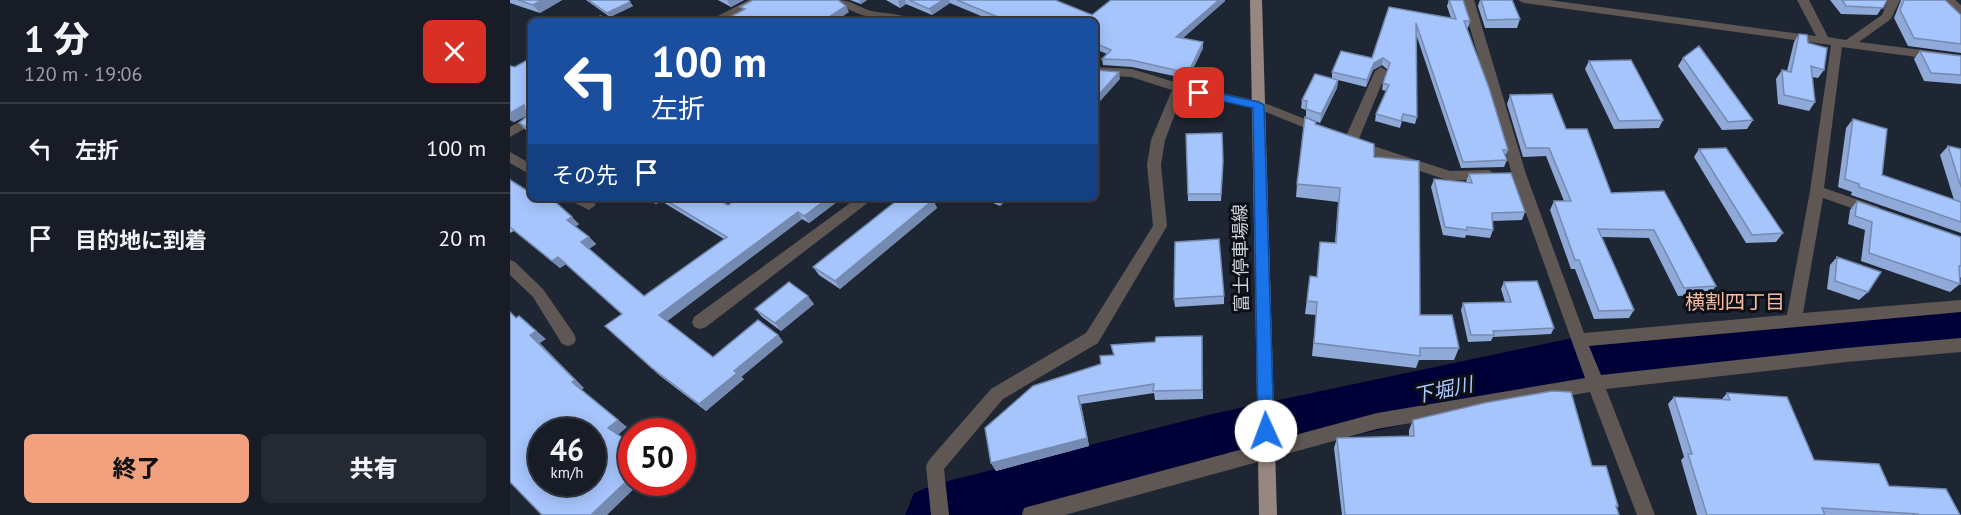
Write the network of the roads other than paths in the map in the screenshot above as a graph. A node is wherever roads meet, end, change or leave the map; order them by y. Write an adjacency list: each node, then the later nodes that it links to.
1 (758, 0): 11 (street)
2 (841, 0): 10 (street)
3 (1256, 0): 19 (main road, 富士停車場線)
4 (1468, 0): 25 (street)
5 (1524, 0): 14 (street)
6 (1803, 0): 14 (street)
7 (1894, 0): 14 (street)
8 (1948, 0): 9 (street)
9 (1961, 11)
10 (866, 13): 12 (street); 13 (street)
11 (720, 18)
12 (858, 18)
13 (892, 18)
14 (1836, 43): 15 (street); 26 (street)
15 (1961, 59)
16 (1098, 71): 18 (street)
17 (1381, 71): 22 (street)
18 (1179, 88): 19 (street); 38 (street)
19 (1259, 105): 22 (street); 37 (main road, 富士停車場線)
20 (528, 121): 21 (street)
21 (510, 133)
22 (1350, 143): 25 (street)
23 (510, 157): 24 (street)
24 (528, 168)
25 (1519, 174): 34 (street)
26 (1817, 191): 28 (street); 31 (street)
27 (863, 201): 32 (street)
28 (1884, 214)
29 (510, 266): 33 (street)
30 (1961, 306): 31 (street)
31 (1794, 319): 34 (street)
32 (700, 322)
33 (567, 339)
34 (1579, 340): 36 (street)
35 (1961, 345): 36 (street)
36 (1597, 383): 37 (street); 41 (street)
37 (1267, 450): 39 (street); 40 (main road, 富士停車場線)
38 (940, 515)
39 (1031, 515)
40 (1268, 515)
41 (1646, 515)

